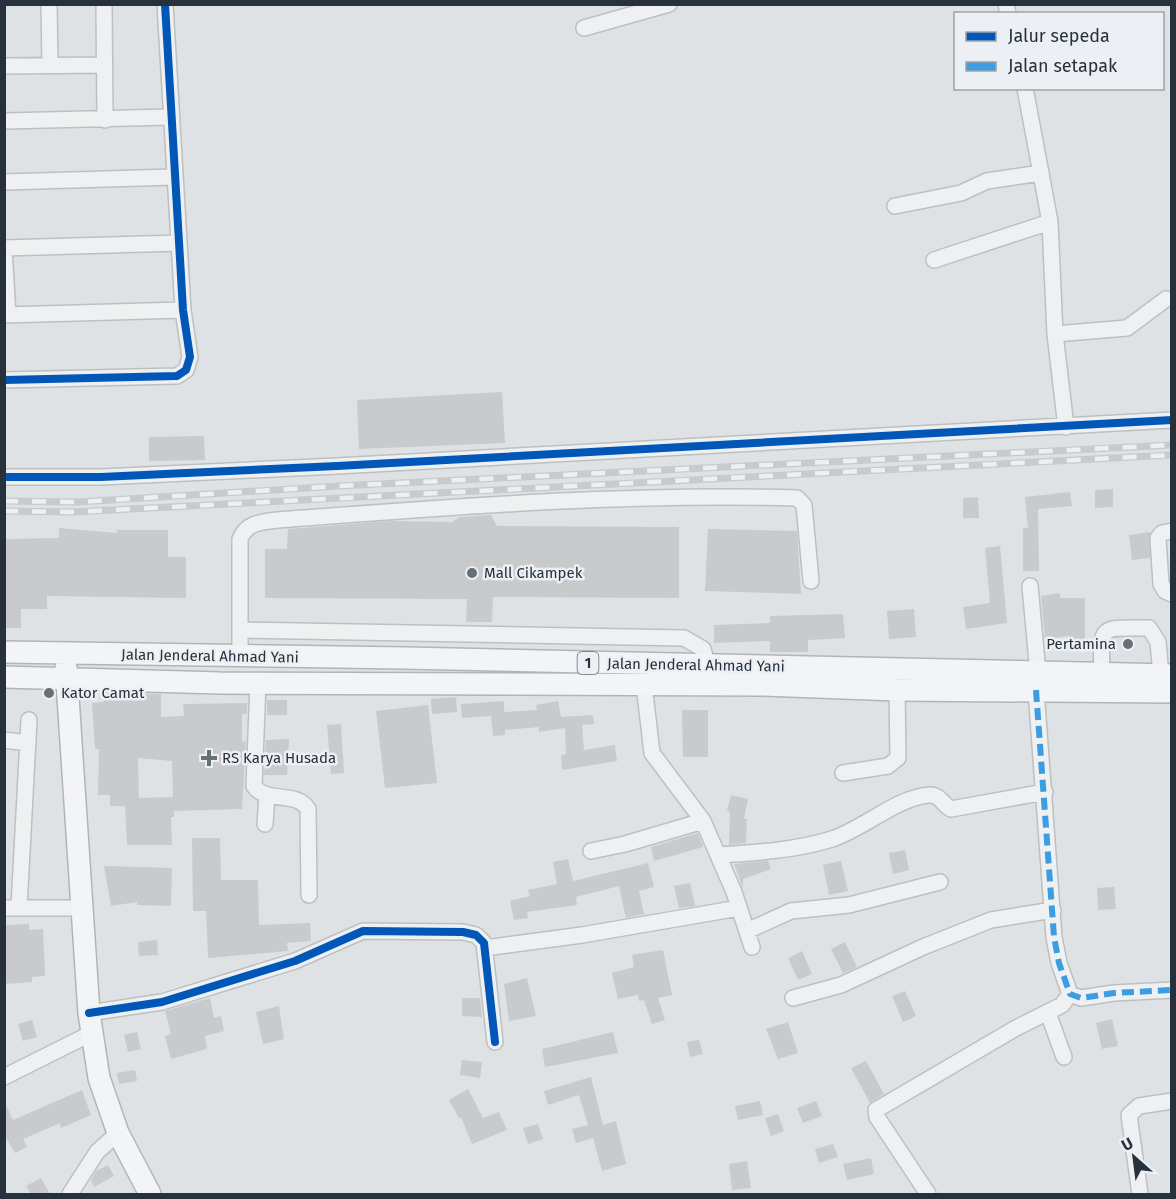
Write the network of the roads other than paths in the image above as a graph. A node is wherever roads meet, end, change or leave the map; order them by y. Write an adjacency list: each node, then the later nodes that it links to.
1 (49, 4): 9 (street)
2 (104, 4): 7 (street)
3 (165, 4): 11 (street)
4 (669, 4): 5 (street)
5 (623, 11): 6 (street)
6 (584, 28)
7 (105, 65): 9 (street); 12 (street)
8 (4, 66): 9 (street)
9 (50, 66)
10 (1025, 90): 14 (street)
11 (171, 117): 12 (street); 15 (street)
12 (105, 120): 13 (street)
13 (4, 122)
14 (1041, 173): 17 (street); 18 (street)
15 (174, 177): 16 (street); 19 (street)
16 (4, 182)
17 (895, 206)
18 (1050, 222): 21 (street); 25 (street)
19 (179, 243): 20 (street); 23 (street)
20 (4, 249): 24 (street)
21 (934, 260)
22 (1166, 299): 25 (street)
23 (183, 310): 24 (street); 26 (street)
24 (6, 315)
25 (1054, 334): 28 (street)
26 (4, 380)
27 (1172, 420): 28 (street)
28 (1066, 427): 29 (street)
29 (4, 477)
30 (1172, 531): 33 (street)
31 (811, 581): 34 (street)
32 (1030, 586): 44 (street)
33 (1172, 594)
34 (240, 630): 37 (street); 39 (street)
35 (4, 652): 36 (highway, Jalan Jenderal Ahmad Yani / 1)
36 (66, 654): 37 (highway, Jalan Jenderal Ahmad Yani / 1); 42 (highway)
37 (240, 656): 38 (highway, Jalan Jenderal Ahmad Yani / 1)
38 (326, 657): 39 (highway, Jalan Jenderal Ahmad Yani / 1); 46 (highway)
39 (707, 664): 44 (highway, Jalan Jenderal Ahmad Yani / 1)
40 (1102, 674): 43 (highway, Jalan Jenderal Ahmad Yani / 1); 43 (street); 44 (highway, Jalan Jenderal Ahmad Yani / 1)
41 (4, 677): 42 (highway, Jalan Jenderal Ahmad Yani / 1)
42 (67, 679): 45 (highway, Jalan Jenderal Ahmad Yani / 1); 62 (highway)
43 (1168, 680): 44 (highway, Jalan Jenderal Ahmad Yani / 1)
44 (1037, 682): 48 (highway, Jalan Jenderal Ahmad Yani / 1); 53 (street)
45 (258, 683): 46 (highway, Jalan Jenderal Ahmad Yani / 1); 54 (street)
46 (327, 684): 47 (highway, Jalan Jenderal Ahmad Yani / 1)
47 (644, 685): 48 (highway, Jalan Jenderal Ahmad Yani / 1); 55 (street)
48 (897, 690): 52 (street)
49 (29, 720): 51 (street)
50 (4, 741): 51 (street)
51 (28, 743): 61 (street)
52 (843, 772)
53 (1045, 792): 58 (street); 64 (street)
54 (267, 795): 56 (street); 60 (street)
55 (703, 821): 57 (street); 58 (street)
56 (265, 824)
57 (591, 850)
58 (718, 855): 63 (street)
59 (940, 882): 65 (street)
60 (309, 895)
61 (12, 908): 62 (street)
62 (83, 908): 72 (highway)
63 (739, 908): 65 (street); 67 (street)
64 (1053, 910): 69 (street); 70 (street)
65 (747, 931): 66 (street)
66 (752, 947)
67 (485, 948): 72 (street); 73 (street)
68 (1172, 990): 69 (street)
69 (1070, 994): 71 (street)
70 (793, 998)
71 (1048, 1013): 74 (street); 80 (street)
72 (91, 1023): 75 (street); 77 (highway)
73 (495, 1042)
74 (1064, 1057)
75 (4, 1077)
76 (1172, 1101): 81 (street)
77 (118, 1133): 78 (street); 79 (highway)
78 (70, 1194)
79 (150, 1194)
80 (928, 1194)
81 (1140, 1194)

